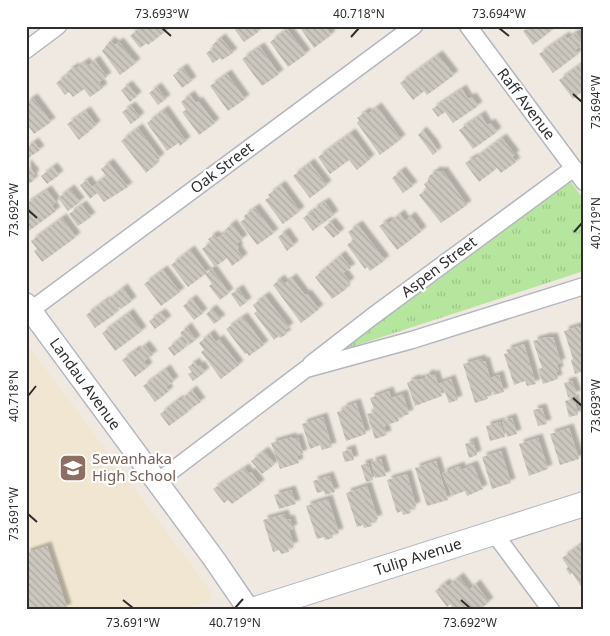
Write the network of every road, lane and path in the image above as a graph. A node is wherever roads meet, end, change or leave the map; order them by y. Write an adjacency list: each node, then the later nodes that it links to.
1 (58, 26): 4 (street)
2 (414, 26): 8 (street, Oak Street)
3 (468, 26): 5 (street, Raff Avenue)
4 (26, 50)
5 (574, 168): 6 (street, Raff Avenue); 9 (street, Aspen Street)
6 (584, 182)
7 (584, 286): 9 (street, Aspen Street)
8 (28, 307): 10 (street, Landau Avenue)
9 (306, 369): 10 (street, Aspen Street)
10 (157, 482): 13 (street, Landau Avenue)
11 (584, 504): 12 (main road, Tulip Avenue)
12 (494, 533): 13 (main road, Tulip Avenue); 14 (street)
13 (259, 609)
14 (551, 610)

